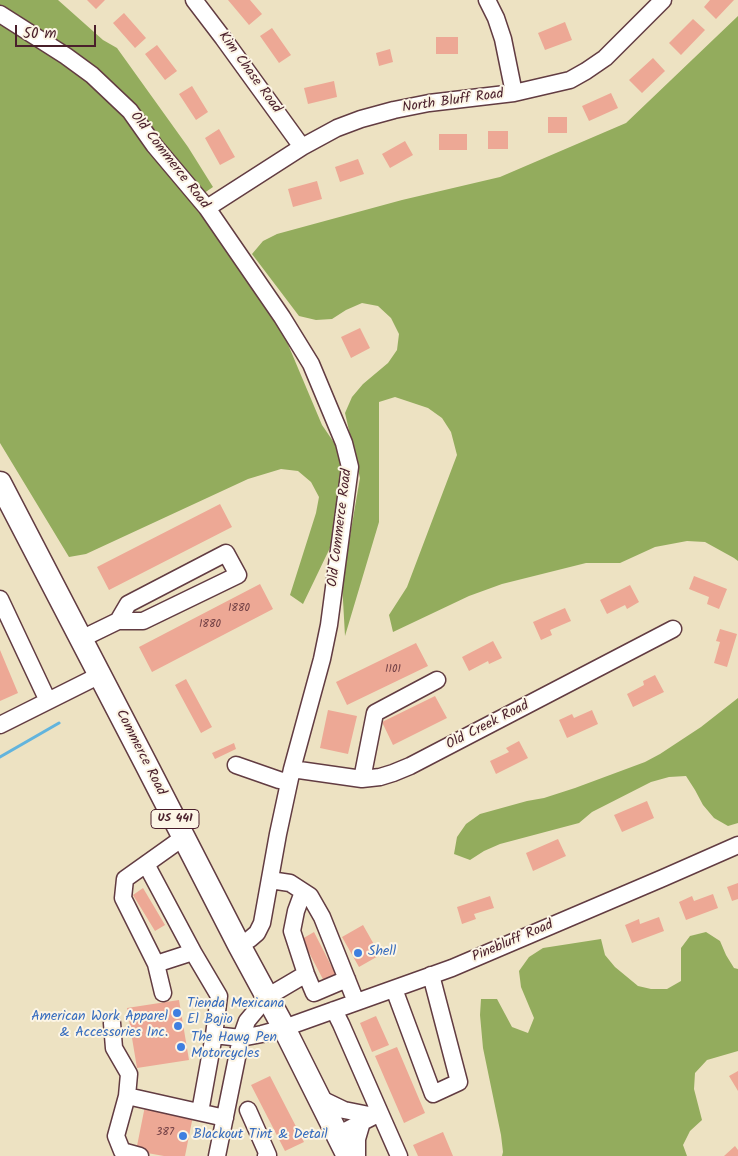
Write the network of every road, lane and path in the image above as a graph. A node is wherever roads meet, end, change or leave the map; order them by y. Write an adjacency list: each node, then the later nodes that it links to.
1 (194, 0): 6 (street, Kim Chase Road)
2 (487, 0): 5 (street)
3 (663, 0): 5 (street, North Bluff Road)
4 (0, 14): 7 (street, Old Commerce Road)
5 (514, 93): 6 (street, North Bluff Road)
6 (302, 147): 7 (street, North Bluff Road)
7 (207, 208): 18 (street, Old Commerce Road)
8 (0, 483): 12 (highway, Commerce Road / US 441)
9 (0, 599): 15 (street)
10 (118, 621): 10 (street); 12 (street)
11 (673, 629): 19 (street, Old Creek Road)
12 (82, 639): 13 (highway, Commerce Road / US 441)
13 (100, 675): 15 (street); 20 (highway, Commerce Road / US 441)
14 (437, 680): 19 (street)
15 (48, 701): 16 (street)
16 (0, 725)
17 (236, 764): 18 (street, Old Creek Road)
18 (290, 776): 19 (street, Old Creek Road); 23 (street, Old Commerce Road)
19 (362, 779)
20 (184, 837): 22 (street); 25 (highway, Commerce Road / US 441)
21 (738, 845): 29 (street, Pinebluff Road)
22 (146, 864): 26 (street); 27 (street)
23 (270, 880): 24 (street); 25 (street, Old Commerce Road)
24 (303, 892): 28 (street); 30 (street)
25 (239, 945): 33 (highway, Commerce Road / US 441)
26 (193, 952): 27 (street); 38 (street)
27 (156, 964): 32 (street)
28 (306, 974): 30 (street); 33 (street)
29 (431, 976): 31 (street, Pinebluff Road); 31 (street)
30 (347, 979): 34 (street)
31 (394, 989): 34 (street, Pinebluff Road)
32 (163, 993)
33 (267, 997): 37 (highway, Commerce Road / US 441); 39 (street)
34 (356, 1002): 35 (street, Pinebluff Road)
35 (334, 1010): 37 (street, Pinebluff Road); 44 (street)
36 (112, 1023): 40 (street)
37 (284, 1028): 39 (street, Pinebluff Road); 41 (highway, Commerce Road / US 441)
38 (214, 1035): 39 (street, Pinebluff Road); 43 (street)
39 (241, 1038): 45 (street)
40 (127, 1096): 43 (street); 47 (street)
41 (319, 1098): 44 (street); 46 (highway, Commerce Road / US 441)
42 (248, 1110): 49 (street)
43 (200, 1112): 45 (street)
44 (372, 1117): 46 (street); 51 (street); 52 (street)
45 (225, 1118): 48 (street)
46 (338, 1135): 50 (highway, Commerce Road / US 441)
47 (140, 1156)
48 (218, 1156)
49 (266, 1156)
50 (348, 1156)
51 (357, 1156)
52 (399, 1156)

